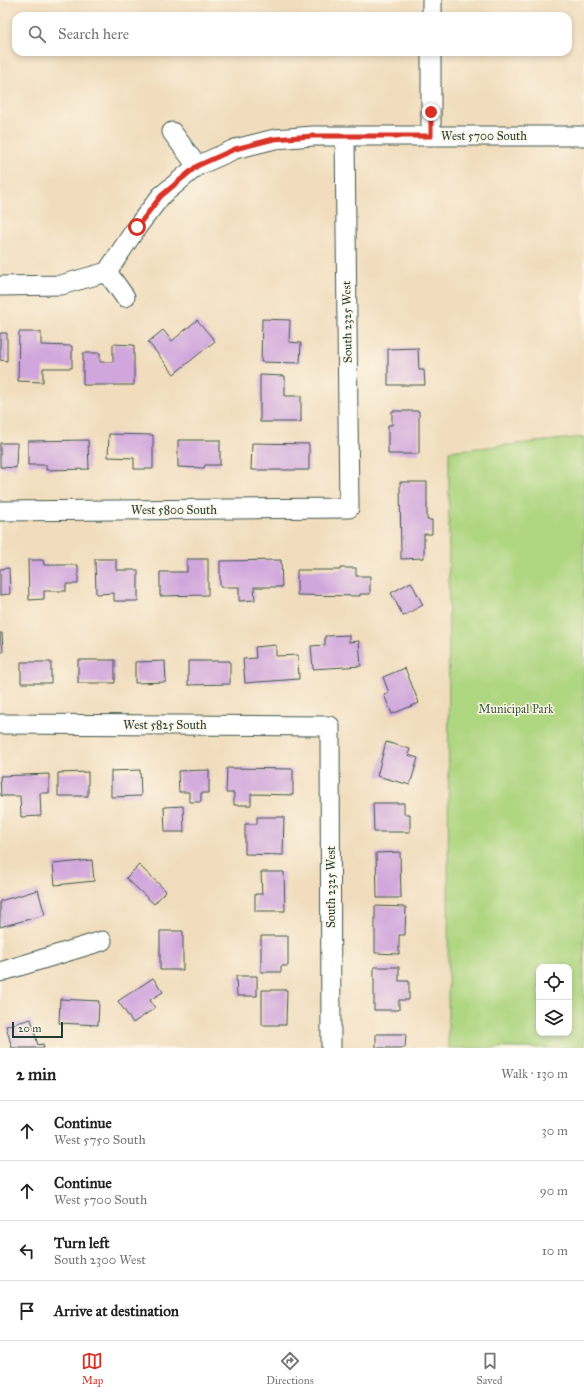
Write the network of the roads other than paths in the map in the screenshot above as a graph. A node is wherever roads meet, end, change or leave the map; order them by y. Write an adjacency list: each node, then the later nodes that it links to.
1 (432, 0): 2 (street)
2 (432, 12)
3 (431, 56): 6 (street)
4 (172, 132): 8 (street)
5 (345, 136): 6 (street, West 5700 South); 8 (street, West 5700 South); 12 (street, South 2325 West)
6 (431, 136): 7 (street, West 5700 South)
7 (584, 136)
8 (197, 166): 9 (street, West 5700 South)
9 (107, 272): 10 (street); 11 (street)
10 (0, 286)
11 (125, 296)
12 (348, 508): 13 (street, West 5800 South)
13 (0, 511)
14 (0, 724): 15 (street, West 5825 South)
15 (330, 726): 18 (street, South 2325 West)
16 (102, 941): 17 (street)
17 (0, 972)
18 (331, 1048)

